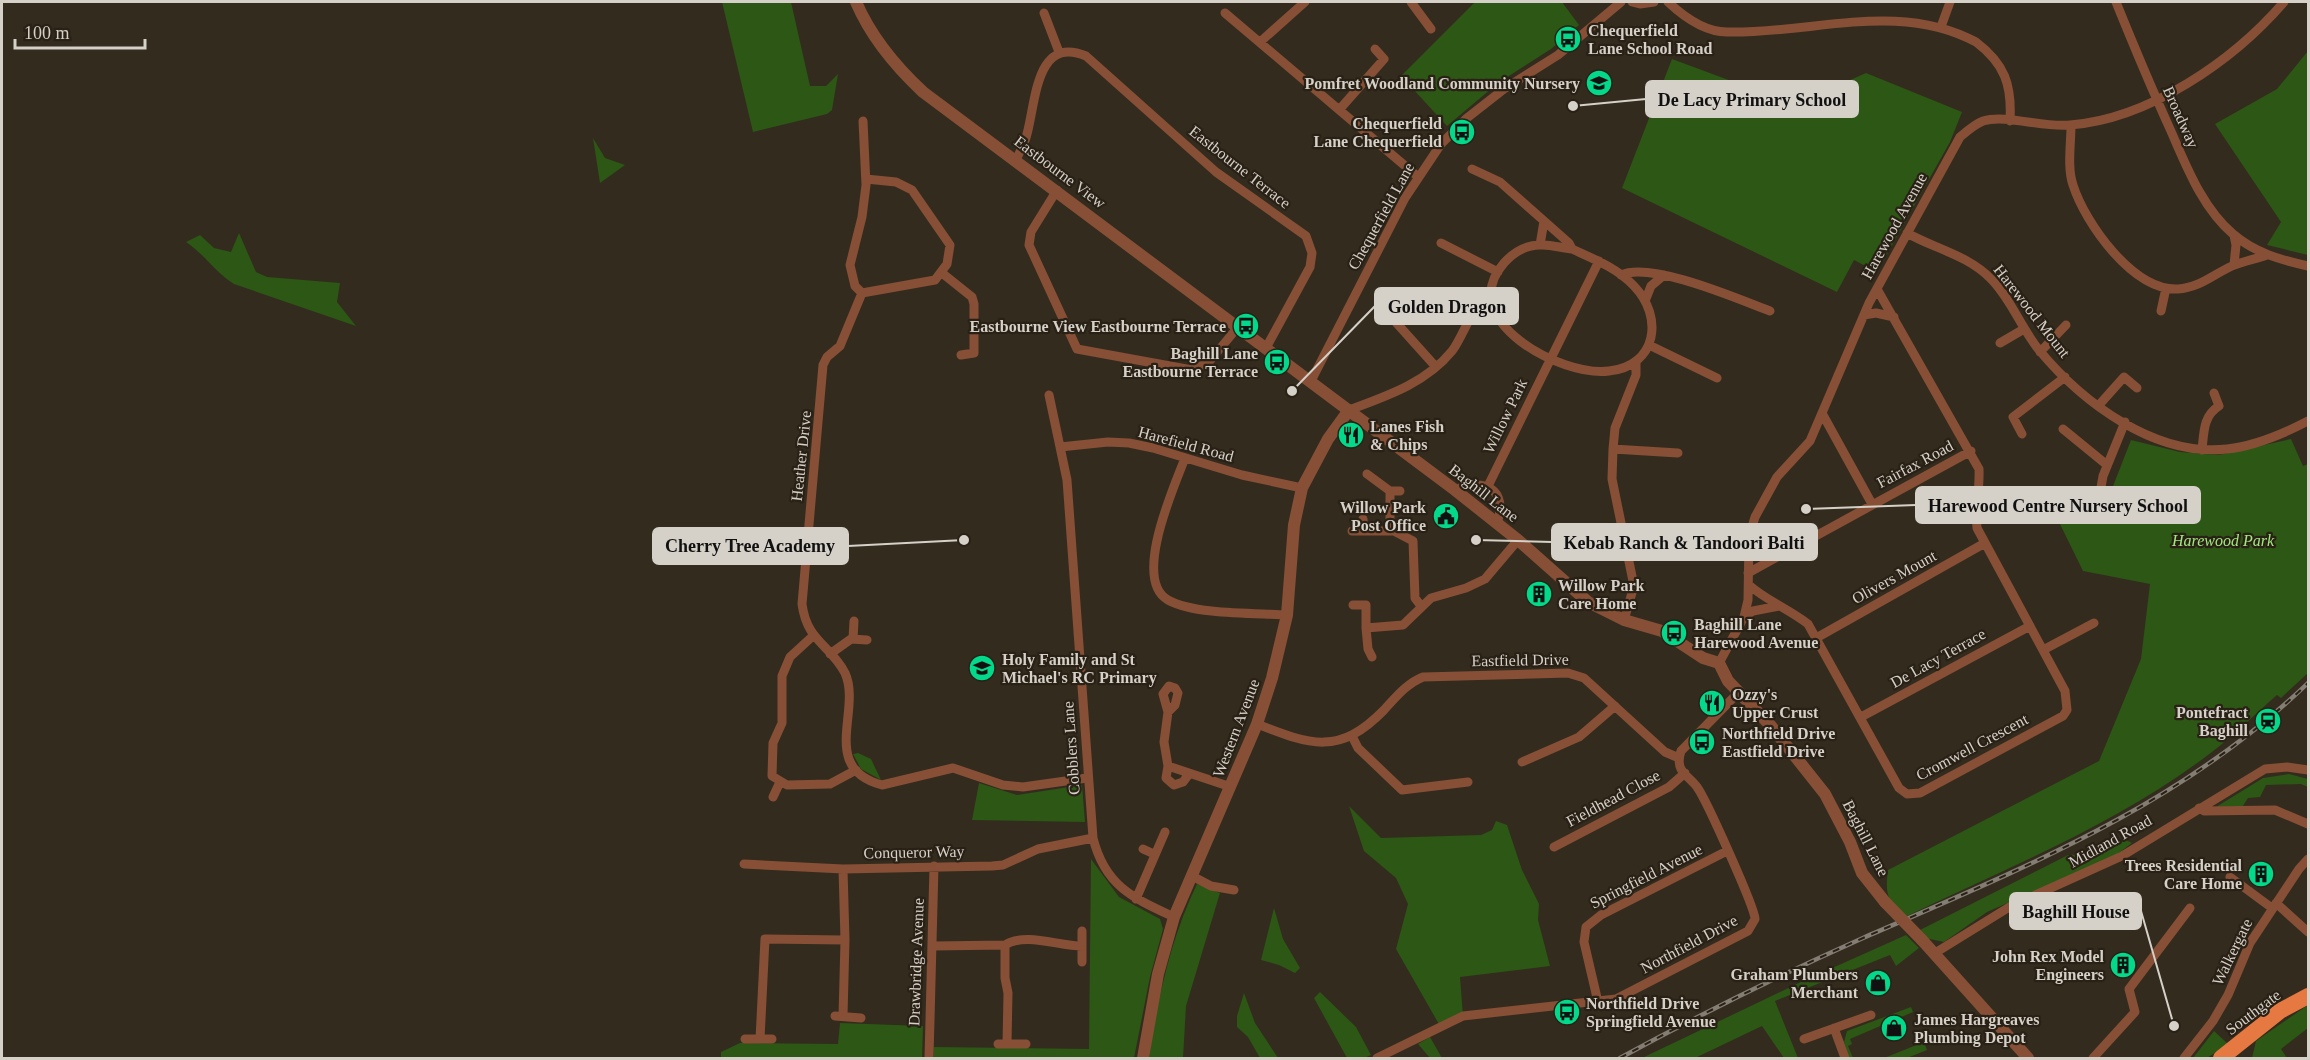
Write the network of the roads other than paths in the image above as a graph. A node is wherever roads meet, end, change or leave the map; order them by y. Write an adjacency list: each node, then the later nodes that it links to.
1 (856, 2): 23 (street, Eastbourne View)
2 (1305, 2): 15 (street)
3 (1411, 2): 14 (street)
4 (1621, 2): 25 (street, Chequerfield Lane)
5 (1632, 2): 6 (street)
6 (1654, 2)
7 (1668, 2): 13 (street)
8 (1950, 2): 13 (street)
9 (2116, 2): 18 (street, Broadway)
10 (2284, 2): 18 (street, Harewood Avenue)
11 (1044, 13): 17 (street)
12 (1226, 13): 15 (street)
13 (1942, 24): 21 (street)
14 (1431, 30)
15 (1260, 42): 19 (street)
16 (1375, 49): 19 (street)
17 (1059, 52): 23 (street); 57 (street, Eastbourne Terrace)
18 (2156, 99): 22 (street, Harewood Avenue); 30 (street, Broadway)
19 (1339, 110): 25 (street)
20 (863, 121): 26 (street)
21 (2010, 121): 22 (street, Harewood Avenue); 29 (street, Harewood Avenue)
22 (2071, 126): 42 (street)
23 (1016, 160): 27 (street, Eastbourne View)
24 (1472, 170): 28 (street)
25 (1417, 176): 67 (street, Chequerfield Lane)
26 (866, 179): 39 (street); 44 (street)
27 (1057, 190): 53 (street, Eastbourne View); 53 (street)
28 (1544, 221): 32 (street); 33 (street)
29 (1907, 232): 43 (street, Harewood Avenue); 54 (street, Harewood Mount)
30 (2234, 235): 34 (street, Broadway); 36 (street)
31 (1441, 243): 38 (street)
32 (1540, 245): 33 (street); 38 (street)
33 (1572, 249): 35 (street)
34 (2267, 255): 36 (street); 37 (street, Broadway)
35 (1599, 261): 40 (street); 62 (street, Willow Park)
36 (2234, 265): 42 (street)
37 (2308, 266)
38 (1498, 272): 45 (street)
39 (942, 273): 44 (street); 60 (street)
40 (1622, 275): 41 (street); 46 (street)
41 (1664, 275): 46 (street); 47 (street)
42 (2166, 288): 48 (street)
43 (1877, 289): 49 (street, Harewood Avenue); 50 (street, Cromwell Crescent)
44 (862, 293): 110 (street, Heather Drive)
45 (1490, 294): 62 (street); 64 (street)
46 (1645, 301): 56 (street)
47 (1770, 311)
48 (2161, 311)
49 (1864, 315): 50 (street); 73 (street, Harewood Avenue)
50 (1894, 316): 81 (street, Cromwell Crescent)
51 (1392, 318): 64 (street)
52 (2066, 325): 59 (street)
53 (1237, 328): 57 (street, Eastbourne View)
54 (2024, 329): 55 (street); 59 (street, Harewood Mount)
55 (2000, 343)
56 (1649, 345): 63 (street); 66 (street)
57 (1266, 348): 67 (street, Baghill Lane)
58 (985, 352): 60 (street)
59 (2040, 352): 65 (street, Harewood Mount)
60 (974, 353): 61 (street)
61 (961, 355)
62 (1549, 359): 63 (street); 86 (street, Willow Park)
63 (1636, 363): 79 (street)
64 (1436, 367): 72 (street)
65 (2065, 377): 71 (street, Harewood Mount); 77 (street)
66 (1717, 378)
67 (1311, 381): 72 (street, Baghill Lane)
68 (2137, 388): 71 (street)
69 (2214, 393): 80 (street)
70 (1049, 394): 78 (street, Cobblers Lane)
71 (2099, 405): 75 (street, Harewood Mount)
72 (1349, 410): 87 (street, Western Avenue); 88 (street, Baghill Lane)
73 (1823, 415): 90 (street); 98 (street, Harewood Avenue)
74 (2308, 421): 80 (street, Harewood Mount)
75 (2125, 422): 80 (street, Harewood Mount); 84 (street)
76 (2064, 429): 84 (street)
77 (2022, 434)
78 (1060, 447): 83 (street, Harefield Road); 131 (street, Cobblers Lane)
79 (1613, 449): 82 (street); 105 (street)
80 (2202, 450)
81 (1971, 452): 90 (street, Fairfax Road); 97 (street, Cromwell Crescent)
82 (1678, 453)
83 (1185, 458): 87 (street, Harefield Road); 103 (street)
84 (2107, 465): 89 (street)
85 (1367, 474): 95 (street)
86 (1488, 486): 88 (street); 92 (street)
87 (1302, 488): 103 (street, Western Avenue)
88 (1455, 490): 92 (street, Baghill Lane)
89 (2100, 493)
90 (1872, 504): 98 (street, Fairfax Road)
91 (1363, 519): 94 (street)
92 (1497, 523): 96 (street, Baghill Lane)
93 (1352, 531): 94 (street)
94 (1364, 531): 95 (street)
95 (1390, 531): 101 (street)
96 (1518, 540): 101 (street); 105 (street, Baghill Lane)
97 (1986, 543): 108 (street, Cromwell Crescent); 111 (street, Olivers Mount)
98 (1748, 573): 99 (street, Harewood Avenue)
99 (1749, 585): 102 (street, Cromwell Crescent); 104 (street, Harewood Avenue)
100 (1353, 605): 109 (street)
101 (1421, 606): 109 (street)
102 (1779, 606): 104 (street); 111 (street, Cromwell Crescent)
103 (1287, 615): 122 (street, Western Avenue)
104 (1744, 617): 117 (street, Harewood Avenue)
105 (1624, 620): 117 (street, Baghill Lane)
106 (854, 621): 112 (street)
107 (2094, 623): 114 (street)
108 (2030, 626): 114 (street, Cromwell Crescent); 121 (street, De Lacy Terrace)
109 (1366, 628): 116 (street)
110 (814, 635): 115 (street, Heather Drive); 132 (street)
111 (1818, 637): 121 (street, Cromwell Crescent)
112 (852, 639): 113 (street); 115 (street)
113 (867, 640)
114 (2043, 650): 121 (street, Cromwell Crescent)
115 (830, 654): 127 (street, Heather Drive)
116 (1372, 657)
117 (1719, 663): 118 (street, Baghill Lane)
118 (1738, 693): 124 (street); 161 (street, Baghill Lane, bridge)
119 (1615, 706): 123 (street, Eastfield Drive); 124 (street, Eastfield Drive); 125 (street)
120 (1168, 712): 126 (street)
121 (1861, 717)
122 (1257, 723): 123 (street, Eastfield Drive); 134 (street, Western Avenue)
123 (1352, 736): 133 (street)
124 (1678, 758): 129 (street, Northfield Drive)
125 (1522, 762)
126 (1168, 766): 130 (street); 130 (street)
127 (856, 770): 131 (street); 132 (street)
128 (2308, 770): 136 (street, Midland Road)
129 (1684, 773): 140 (street, Fieldhead Close); 142 (street, Northfield Drive)
130 (1189, 774): 134 (street)
131 (1087, 778): 139 (street, Cobblers Lane)
132 (780, 782): 135 (street)
133 (1468, 782)
134 (1231, 787): 148 (street, Western Avenue)
135 (773, 797)
136 (2199, 808): 137 (street); 161 (street, Midland Road)
137 (2308, 824)
138 (1165, 832): 143 (street)
139 (1093, 838): 146 (street, Conqueror Way); 151 (street, Cobblers Lane)
140 (1554, 847)
141 (1143, 849): 143 (street)
142 (1726, 851): 164 (street, Springfield Avenue); 164 (street, Northfield Drive)
143 (1154, 854): 151 (street)
144 (2308, 860): 152 (street, Walkergate)
145 (744, 864): 147 (street)
146 (934, 866): 147 (street, Conqueror Way); 159 (street, Drawbridge Avenue)
147 (843, 869): 157 (street, Conqueror Way)
148 (1192, 876): 150 (street); 154 (street, Western Avenue)
149 (2230, 878): 152 (street)
150 (1234, 890)
151 (1136, 899): 154 (street, Cobblers Lane)
152 (2274, 905): 156 (street); 179 (street, Walkergate)
153 (2190, 908): 178 (street)
154 (1174, 917): 174 (street, Western Avenue)
155 (1082, 931): 160 (street)
156 (2308, 932)
157 (845, 940): 166 (street, Conqueror Way); 169 (street)
158 (1005, 945): 159 (street); 160 (street); 172 (street)
159 (933, 946): 173 (street, Drawbridge Avenue)
160 (1082, 946): 162 (street)
161 (1935, 953): 177 (street, Baghill Lane)
162 (1082, 962)
163 (2308, 996): 180 (highway, Southgate)
164 (1598, 1002): 175 (street, Northfield Drive)
165 (1871, 1015): 167 (street)
166 (861, 1018)
167 (1834, 1029): 171 (street); 176 (street)
168 (745, 1039): 169 (street)
169 (760, 1039): 170 (street)
170 (772, 1039)
171 (1804, 1039)
172 (1026, 1044)
173 (929, 1059)
174 (1143, 1059)
175 (1377, 1059)
176 (1845, 1059)
177 (2028, 1059)
178 (2093, 1059)
179 (2184, 1059)
180 (2221, 1059)

